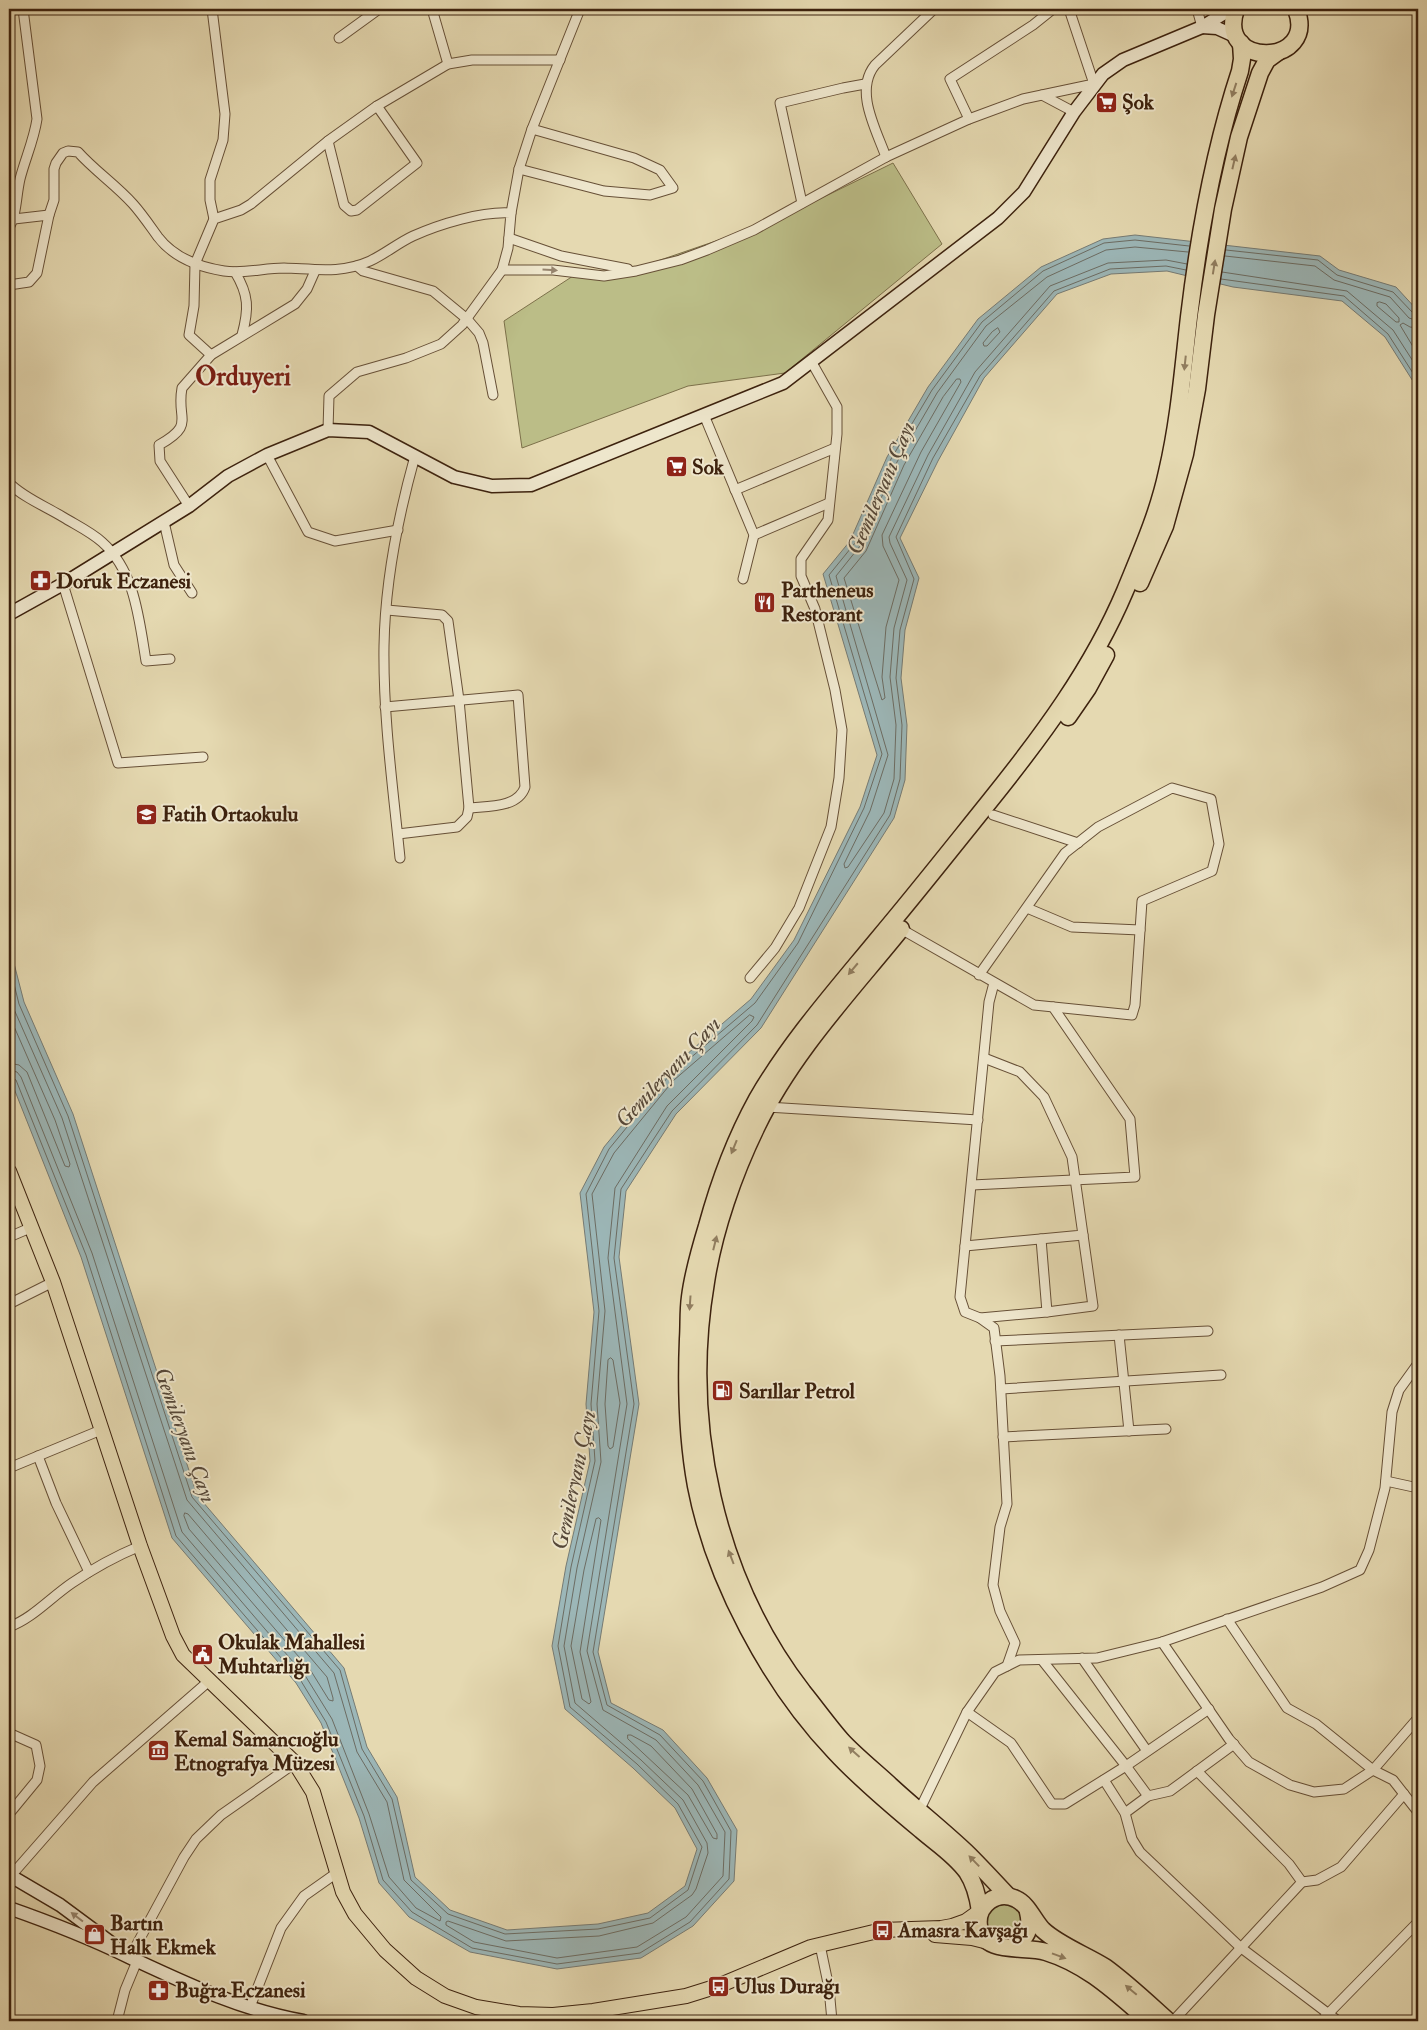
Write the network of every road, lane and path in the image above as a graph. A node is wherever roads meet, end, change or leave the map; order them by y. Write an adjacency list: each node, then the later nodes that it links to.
1 (23, 9): 29 (street)
2 (212, 9): 34 (street)
3 (379, 9): 14 (street)
4 (432, 9): 18 (street)
5 (580, 9): 17 (street)
6 (934, 9): 19 (street)
7 (1052, 9): 24 (street)
8 (1069, 9): 20 (street)
9 (1197, 9): 13 (street)
10 (1231, 9): 13 (street)
11 (1236, 9): 15 (highway)
12 (1296, 9): 16 (highway)
13 (1202, 27): 15 (street); 20 (street)
14 (339, 38)
15 (1239, 40): 16 (highway); 144 (highway, one-way to 144)
16 (1278, 52): 72 (highway, one-way to 16)
17 (560, 60): 18 (street); 25 (street)
18 (448, 64): 22 (street)
19 (865, 84): 27 (street); 30 (street)
20 (1094, 84): 21 (street); 23 (street)
21 (1042, 95): 23 (street); 24 (street)
22 (377, 106): 26 (street); 26 (street)
23 (1074, 112): 47 (street)
24 (969, 119): 27 (street)
25 (532, 129): 28 (street); 28 (street)
26 (328, 142): 34 (street)
27 (886, 157): 30 (street)
28 (519, 169): 31 (street)
29 (12, 199): 33 (street)
30 (802, 203): 40 (street)
31 (511, 213): 36 (street); 38 (street)
32 (49, 215): 33 (street); 37 (street); 43 (street)
33 (14, 219): 35 (street)
34 (214, 219): 37 (street)
35 (9, 228)
36 (509, 238): 39 (street); 40 (street)
37 (195, 264): 42 (street); 46 (street)
38 (357, 266): 41 (street); 44 (street)
39 (502, 270): 40 (street, one-way to 40); 44 (street)
40 (636, 270)
41 (315, 271): 42 (street); 45 (street)
42 (235, 272): 45 (street)
43 (9, 285)
44 (467, 319): 48 (street); 50 (street)
45 (242, 335): 46 (street)
46 (211, 355): 57 (street)
47 (811, 361): 49 (street); 51 (street)
48 (493, 395)
49 (704, 415): 53 (street); 55 (street)
50 (328, 430): 52 (street); 53 (street)
51 (835, 448): 55 (street); 56 (street)
52 (267, 455): 57 (street); 59 (street)
53 (415, 456): 59 (street)
54 (9, 483): 61 (street)
55 (735, 490): 60 (street)
56 (830, 503): 60 (street); 80 (street)
57 (189, 506): 58 (street)
58 (164, 522): 61 (street); 64 (street)
59 (398, 530): 65 (street)
60 (754, 535): 62 (street)
61 (113, 553): 63 (street); 67 (street)
62 (743, 579)
63 (63, 584): 66 (street); 70 (street)
64 (192, 593)
65 (387, 610): 68 (street); 69 (street)
66 (9, 614)
67 (170, 659)
68 (459, 700): 69 (street); 71 (street); 71 (street)
69 (385, 707): 73 (street)
70 (203, 757)
71 (469, 808): 73 (street)
72 (993, 815): 74 (street); 77 (highway)
73 (398, 834): 75 (street)
74 (1078, 843): 76 (street); 78 (street)
75 (400, 858)
76 (1027, 908): 78 (street); 79 (street)
77 (901, 929): 79 (street); 84 (highway)
78 (1140, 930): 82 (street)
79 (979, 975): 81 (street)
80 (750, 978)
81 (994, 982): 82 (street); 83 (street)
82 (1053, 1007): 87 (street)
83 (984, 1058): 85 (street); 87 (street)
84 (767, 1107): 85 (street); 135 (highway, one-way to 84)
85 (978, 1120): 88 (street)
86 (9, 1170): 89 (main road)
87 (1076, 1179): 88 (street); 90 (street)
88 (972, 1185): 93 (street)
89 (30, 1228): 91 (street); 94 (main road)
90 (1083, 1235): 92 (street); 96 (street)
91 (9, 1237)
92 (1041, 1239): 93 (street); 96 (street)
93 (965, 1246): 97 (street)
94 (53, 1282): 95 (street); 106 (main road)
95 (9, 1304)
96 (1047, 1312): 97 (street)
97 (980, 1318): 100 (street)
98 (1208, 1331): 99 (street)
99 (1119, 1335): 100 (street); 103 (street)
100 (995, 1341): 104 (street)
101 (1417, 1366): 111 (street)
102 (1221, 1375): 103 (street)
103 (1124, 1381): 104 (street); 107 (street)
104 (1000, 1389): 108 (street)
105 (1166, 1429): 107 (street)
106 (101, 1430): 109 (street); 113 (main road)
107 (1129, 1431): 108 (street)
108 (1003, 1437): 120 (street)
109 (38, 1456): 110 (street); 114 (street)
110 (9, 1468)
111 (1386, 1481): 112 (street); 115 (street)
112 (1418, 1488)
113 (140, 1546): 114 (street); 121 (main road)
114 (89, 1572): 116 (street)
115 (1227, 1619): 117 (street); 130 (street)
116 (9, 1627)
117 (1162, 1642): 118 (street); 122 (street)
118 (1082, 1658): 119 (street); 127 (street)
119 (1042, 1660): 120 (street); 129 (street)
120 (1007, 1666): 123 (street)
121 (209, 1681): 128 (main road); 140 (street)
122 (1209, 1709): 126 (street); 127 (street)
123 (967, 1712): 132 (street); 135 (street)
124 (1418, 1718): 130 (street)
125 (9, 1733): 138 (street)
126 (1234, 1744): 130 (street); 131 (street)
127 (1147, 1752): 129 (street)
128 (295, 1763): 139 (main road); 152 (street)
129 (1126, 1766): 132 (street); 134 (street)
130 (1373, 1770): 133 (street)
131 (1197, 1771): 134 (street); 141 (street)
132 (1104, 1780): 137 (street)
133 (1404, 1794): 136 (street); 141 (street)
134 (1148, 1796): 137 (street)
135 (919, 1811): 142 (highway, one-way to 135)
136 (1418, 1812)
137 (1125, 1813): 151 (street)
138 (9, 1814)
139 (338, 1872): 149 (main road); 153 (street)
140 (9, 1876): 152 (street, one-way to 140)
141 (1302, 1882): 151 (street)
142 (1008, 1896): 144 (highway); 145 (highway)
143 (9, 1908): 152 (street)
144 (980, 1911): 147 (main road); 148 (highway)
145 (1028, 1912): 150 (highway); 159 (highway, one-way to 145)
146 (1418, 1922): 154 (street)
147 (842, 1939): 148 (main road); 149 (main road)
148 (988, 1942): 150 (highway)
149 (820, 1945): 157 (street)
150 (1012, 1947): 158 (highway, one-way to 158)
151 (1240, 1947): 154 (street); 160 (street)
152 (133, 1959): 153 (street); 155 (street)
153 (257, 2013): 156 (street)
154 (1328, 2013): 161 (street); 162 (street)
155 (117, 2021)
156 (303, 2021)
157 (832, 2021)
158 (1149, 2021)
159 (1168, 2021)
160 (1173, 2021)
161 (1321, 2021)
162 (1338, 2021)

